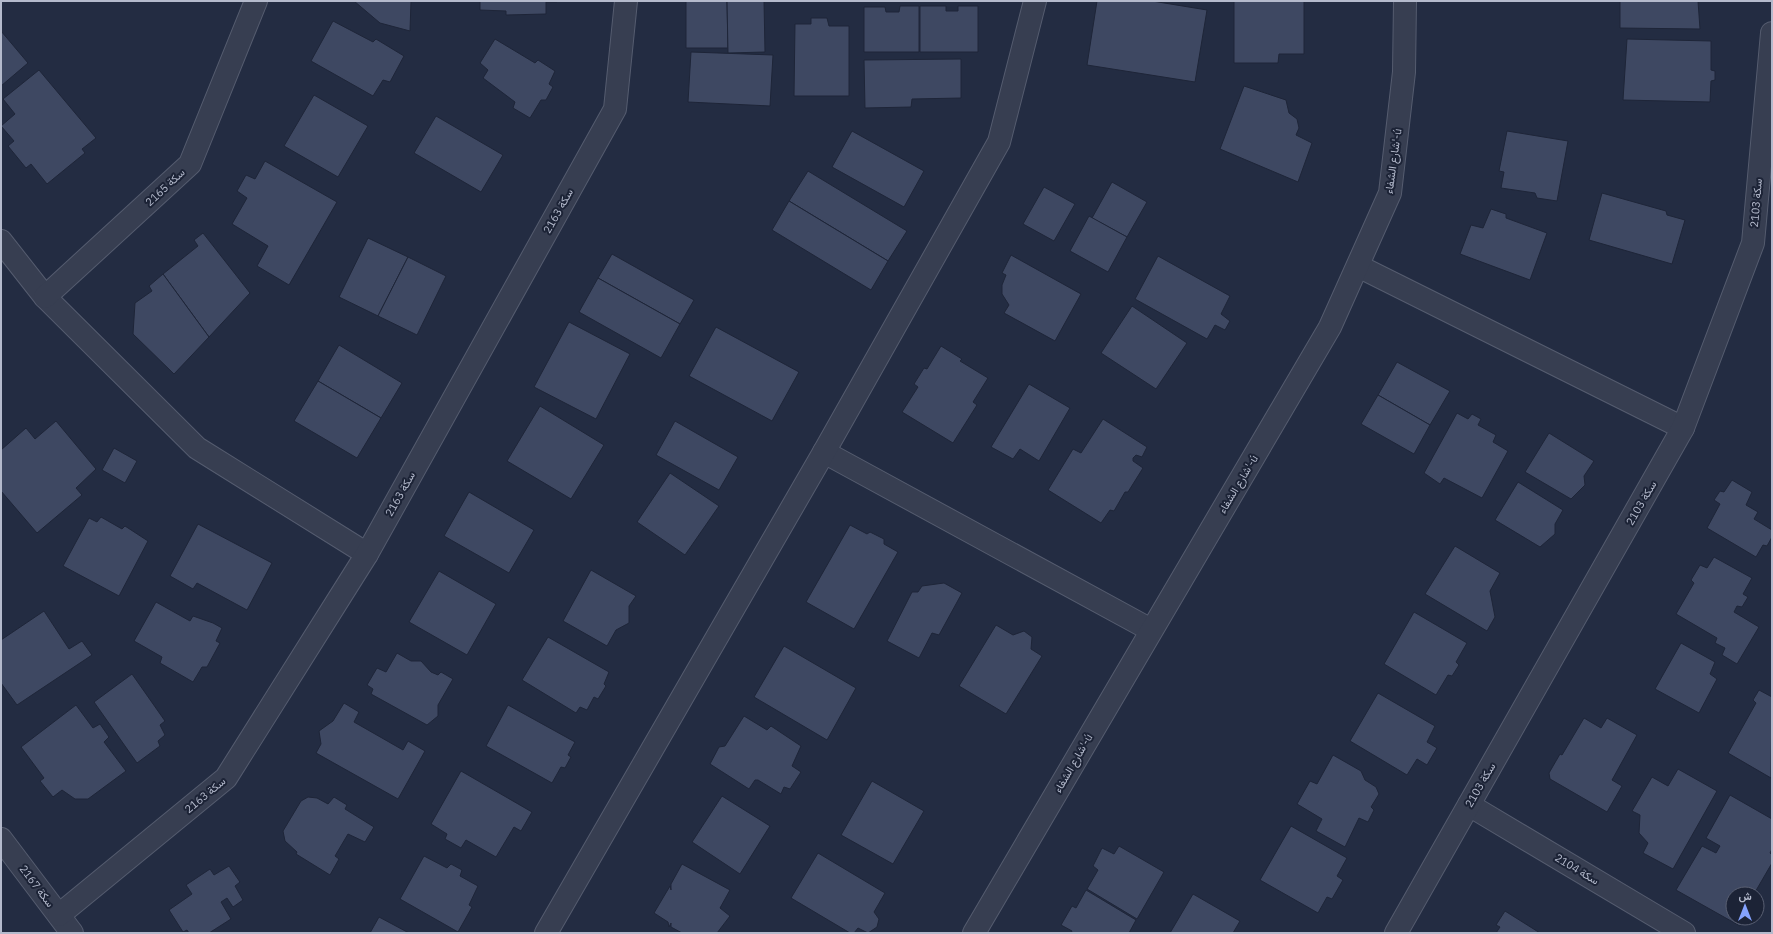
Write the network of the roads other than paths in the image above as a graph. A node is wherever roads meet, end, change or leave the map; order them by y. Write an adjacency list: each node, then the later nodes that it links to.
1 (256, 1): 8 (street, سكة 2165)
2 (626, 1): 11 (street, سكة 2163)
3 (1035, 1): 10 (street)
4 (1406, 1): 7 (street, شارع الشفاء'-ú)
5 (1772, 33): 9 (street, سكة 2103)
6 (1, 241): 8 (street)
7 (1358, 266): 9 (street); 12 (street, شارع الشفاء'-ú)
8 (45, 297): 11 (street)
9 (1683, 428): 13 (street, سكة 2103)
10 (824, 452): 12 (street); 17 (street)
11 (367, 554): 15 (street, سكة 2163)
12 (1151, 630): 18 (street, شارع الشفاء'-ú)
13 (1469, 805): 19 (street, سكة 2103); 20 (street, سكة 2104)
14 (1, 839): 15 (street, سكة 2167)
15 (59, 915): 16 (street, سكة 2167)
16 (72, 933)
17 (546, 933)
18 (974, 933)
19 (1396, 933)
20 (1684, 933)

